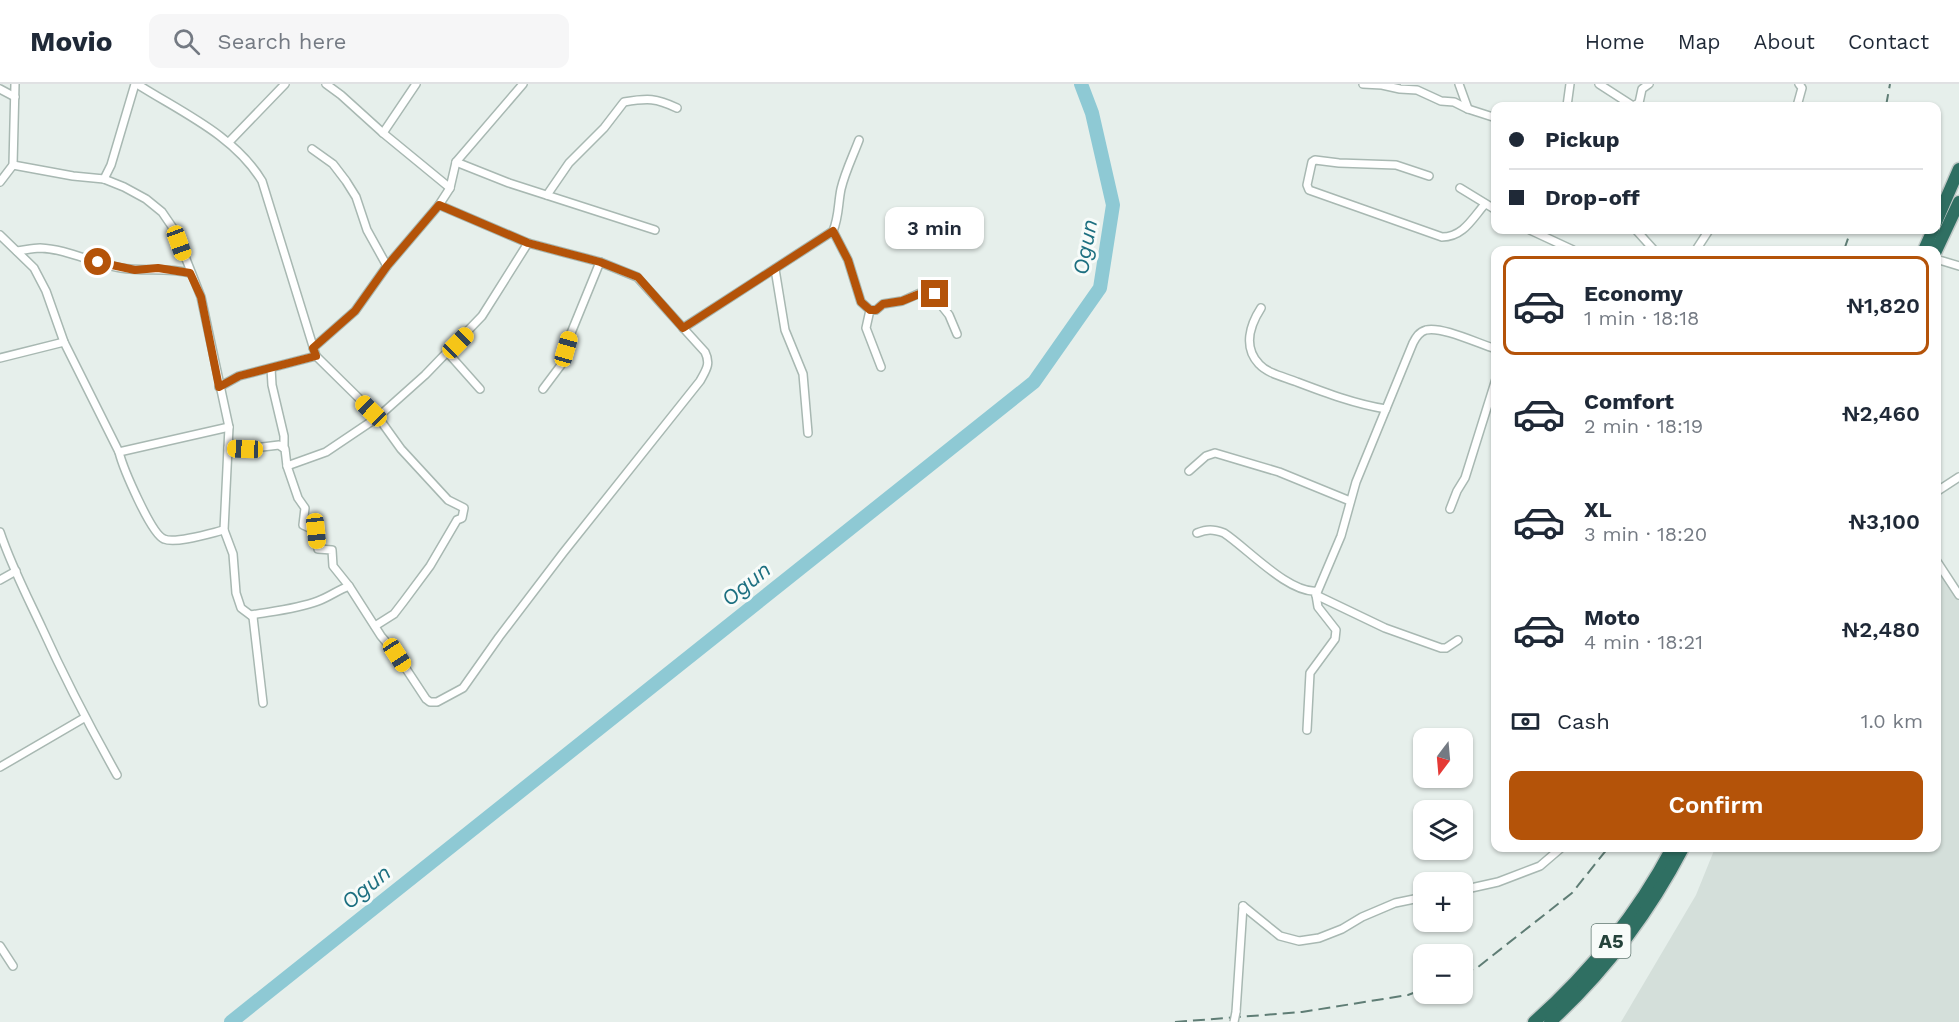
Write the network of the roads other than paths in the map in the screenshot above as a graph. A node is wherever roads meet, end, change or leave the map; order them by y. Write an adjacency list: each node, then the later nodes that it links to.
1 (15, 84): 16 (street)
2 (136, 84): 15 (street); 32 (street)
3 (155, 84): 15 (street)
4 (285, 84): 26 (street)
5 (326, 84): 24 (street)
6 (416, 84): 24 (street)
7 (523, 84): 28 (street)
8 (1363, 84): 22 (street)
9 (1459, 84): 22 (street)
10 (1570, 84): 17 (street)
11 (1599, 84): 18 (street)
12 (1648, 84): 19 (street)
13 (1799, 84): 20 (street)
14 (0, 89): 16 (street)
15 (148, 91): 26 (street)
16 (15, 97): 29 (street)
17 (1568, 102)
18 (1627, 102)
19 (1639, 102)
20 (1798, 102)
21 (677, 108): 36 (street)
22 (1468, 109): 23 (street)
23 (1491, 116)
24 (383, 133): 34 (street)
25 (859, 140): 43 (street)
26 (229, 142): 63 (street)
27 (312, 149): 54 (street)
28 (456, 162): 34 (street); 36 (street)
29 (14, 165): 32 (street); 33 (street)
30 (1959, 169): 41 (highway)
31 (1429, 176): 38 (street)
32 (104, 178): 57 (street)
33 (0, 182)
34 (450, 188): 39 (street)
35 (1460, 188): 38 (street)
36 (547, 195): 42 (street)
37 (1959, 202): 50 (highway)
38 (1485, 204): 40 (street)
39 (439, 205): 47 (street); 54 (street)
40 (1491, 207)
41 (1941, 210)
42 (655, 230)
43 (833, 231): 56 (street); 59 (street)
44 (1539, 234): 48 (street)
45 (1640, 234): 49 (street)
46 (0, 235): 51 (street)
47 (528, 243): 53 (street); 65 (street)
48 (1564, 246)
49 (1650, 246)
50 (1938, 246)
51 (17, 250): 57 (street); 62 (street)
52 (1941, 261): 55 (street)
53 (600, 262): 60 (street); 72 (street)
54 (387, 266): 63 (street)
55 (1959, 266)
56 (775, 269): 60 (street); 77 (street)
57 (190, 273): 70 (street)
58 (1261, 308): 74 (street)
59 (870, 310): 61 (street); 68 (street)
60 (683, 328): 97 (street)
61 (957, 334)
62 (64, 342): 67 (street); 80 (street)
63 (313, 348): 66 (street)
64 (1491, 348): 74 (street)
65 (447, 353): 71 (street); 75 (street)
66 (316, 356): 69 (street); 75 (street)
67 (0, 358)
68 (881, 367)
69 (271, 368): 70 (street); 79 (street)
70 (219, 387): 76 (street)
71 (480, 389)
72 (543, 389)
73 (1491, 395): 86 (street)
74 (1386, 409): 85 (street)
75 (378, 417): 81 (street); 97 (street)
76 (229, 428): 78 (street); 80 (street)
77 (808, 433)
78 (228, 448): 79 (street); 87 (street)
79 (285, 449): 81 (street)
80 (119, 452): 87 (street)
81 (287, 466): 93 (street)
82 (1189, 471): 85 (street)
83 (1959, 477): 84 (street)
84 (1941, 489)
85 (1350, 501): 94 (street)
86 (1450, 509)
87 (224, 530): 96 (street)
88 (0, 532): 91 (street)
89 (1197, 533): 94 (street)
90 (1941, 568): 95 (street)
91 (16, 571): 92 (street); 100 (street)
92 (0, 580)
93 (349, 586): 96 (street); 97 (street)
94 (1317, 593): 98 (street); 101 (street)
95 (1959, 595)
96 (253, 617): 99 (street)
97 (375, 626)
98 (1458, 640)
99 (262, 703)
100 (84, 718): 102 (street); 103 (street)
101 (1307, 730)
102 (0, 767)
103 (117, 775)
104 (1556, 852): 107 (street)
105 (1670, 852): 112 (highway, A5)
106 (1681, 852): 113 (highway, A5)
107 (1473, 888)
108 (1413, 899): 111 (street, bridge)
109 (0, 946): 110 (street)
110 (13, 966)
111 (1234, 1022)
112 (1534, 1022)
113 (1550, 1022)

